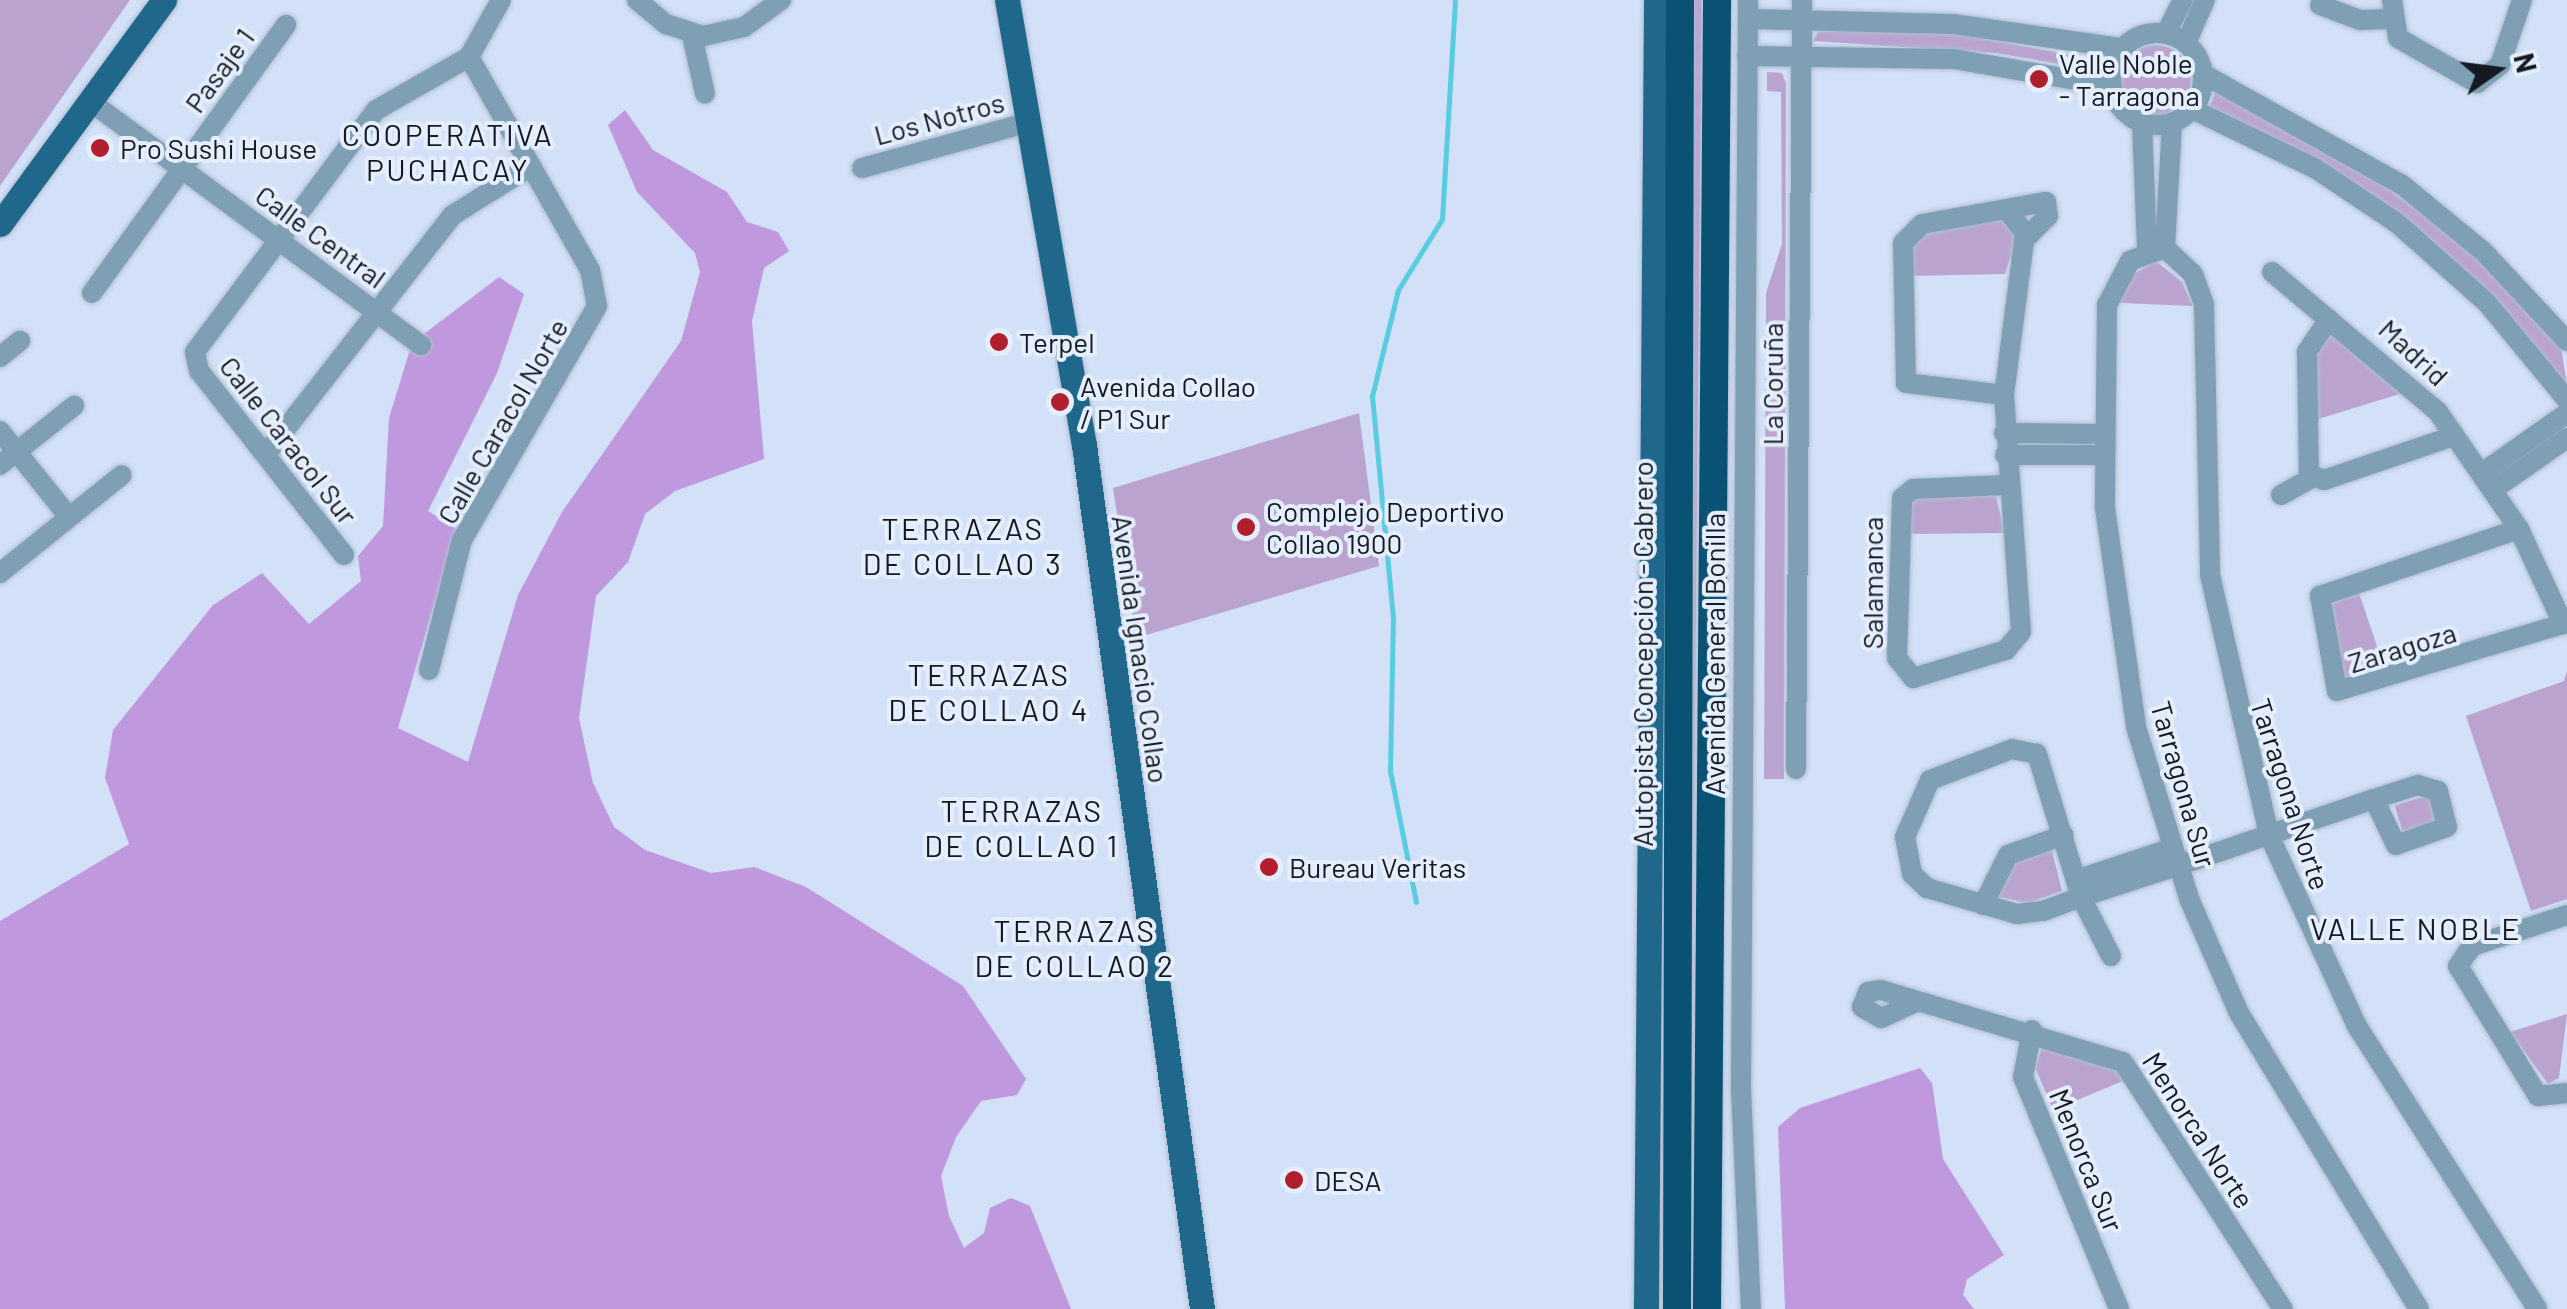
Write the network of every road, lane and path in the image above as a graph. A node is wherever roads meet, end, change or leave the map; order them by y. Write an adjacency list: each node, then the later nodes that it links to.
1 (164, 0): 27 (main road)
2 (501, 0): 23 (street)
3 (637, 0): 18 (street)
4 (780, 0): 18 (street)
5 (1007, 0): 29 (main road, Avenida Ignacio Collao)
6 (1656, 0): 83 (main road)
7 (1680, 0): 84 (highway, Autopista Concepción - Cabrero)
8 (1717, 0): 85 (highway)
9 (2184, 0): 17 (street)
10 (2205, 0): 19 (street)
11 (2522, 0): 15 (street)
12 (2320, 5): 15 (street)
13 (1748, 10): 14 (street); 21 (street, Avenida General Bonilla)
14 (1802, 10): 20 (street); 22 (street, La Coruña)
15 (2391, 10)
16 (286, 25): 33 (street, Pasaje 1)
17 (2166, 33): 19 (street); 20 (street)
18 (692, 35): 26 (street)
19 (2186, 43): 24 (street)
20 (2122, 48): 25 (street)
21 (1747, 56): 22 (street); 86 (street, Avenida General Bonilla)
22 (1802, 56): 25 (street); 70 (street, La Coruña)
23 (469, 57): 32 (street, Calle Caracol Norte); 37 (street)
24 (2203, 74): 28 (street); 45 (street)
25 (2111, 86): 30 (street)
26 (705, 94)
27 (91, 102): 33 (street, Calle Central); 36 (main road)
28 (2192, 109): 31 (street); 49 (street)
29 (1030, 122): 34 (street, Los Notros); 82 (main road, Avenida Ignacio Collao)
30 (2142, 122): 31 (street); 39 (street)
31 (2172, 122): 39 (street)
32 (531, 166): 42 (street); 69 (street, Calle Caracol Norte)
33 (182, 168): 37 (street, Calle Central); 41 (street, Pasaje 1)
34 (862, 168)
35 (2008, 212): 38 (street); 38 (street, Salamanca); 48 (street, Salamanca)
36 (0, 224)
37 (279, 238): 42 (street, Calle Central); 57 (street, Calle Caracol Sur)
38 (2024, 239): 48 (street, Salamanca)
39 (2156, 248): 56 (street, Tarragona Sur); 73 (street, Tarragona Norte)
40 (2272, 272): 43 (street, Madrid)
41 (92, 293)
42 (378, 312): 46 (street, Calle Central); 57 (street)
43 (2329, 319): 54 (street, Madrid); 61 (street)
44 (20, 341): 47 (street)
45 (2567, 342)
46 (421, 346)
47 (0, 357)
48 (2004, 395): 53 (street, Salamanca)
49 (2567, 400)
50 (74, 406): 59 (street)
51 (2567, 413): 62 (street)
52 (0, 431): 59 (street)
53 (2004, 433): 56 (street); 58 (street, Salamanca)
54 (2454, 436): 61 (street); 62 (street, Madrid)
55 (2567, 438): 62 (street)
56 (2103, 444): 58 (street); 74 (street, Tarragona Sur)
57 (266, 454): 67 (street, Calle Caracol Sur)
58 (2004, 455): 63 (street, Salamanca)
59 (8, 458): 65 (street)
60 (122, 476): 65 (street)
61 (2314, 477): 64 (street)
62 (2488, 481): 66 (street, Zaragoza)
63 (2005, 486): 63 (street, Salamanca)
64 (2281, 496)
65 (69, 517): 68 (street)
66 (2518, 529): 66 (street, Zaragoza)
67 (344, 555)
68 (0, 573)
69 (429, 670)
70 (1796, 769)
71 (2374, 800): 73 (street)
72 (2064, 835): 75 (street); 76 (street); 76 (street)
73 (2269, 835): 74 (street); 90 (street, Tarragona Norte)
74 (2175, 858): 75 (street); 89 (street, Tarragona Sur)
75 (2079, 888): 76 (street); 78 (street)
76 (1983, 904)
77 (2567, 915): 81 (street)
78 (2111, 956)
79 (1916, 1002): 80 (street, Menorca Norte)
80 (2032, 1030): 87 (street, Menorca Sur); 88 (street, Menorca Norte)
81 (2567, 1093)
82 (1202, 1309)
83 (1646, 1309)
84 (1677, 1309)
85 (1707, 1309)
86 (1750, 1309)
87 (2119, 1309)
88 (2283, 1309)
89 (2419, 1309)
90 (2537, 1309)

